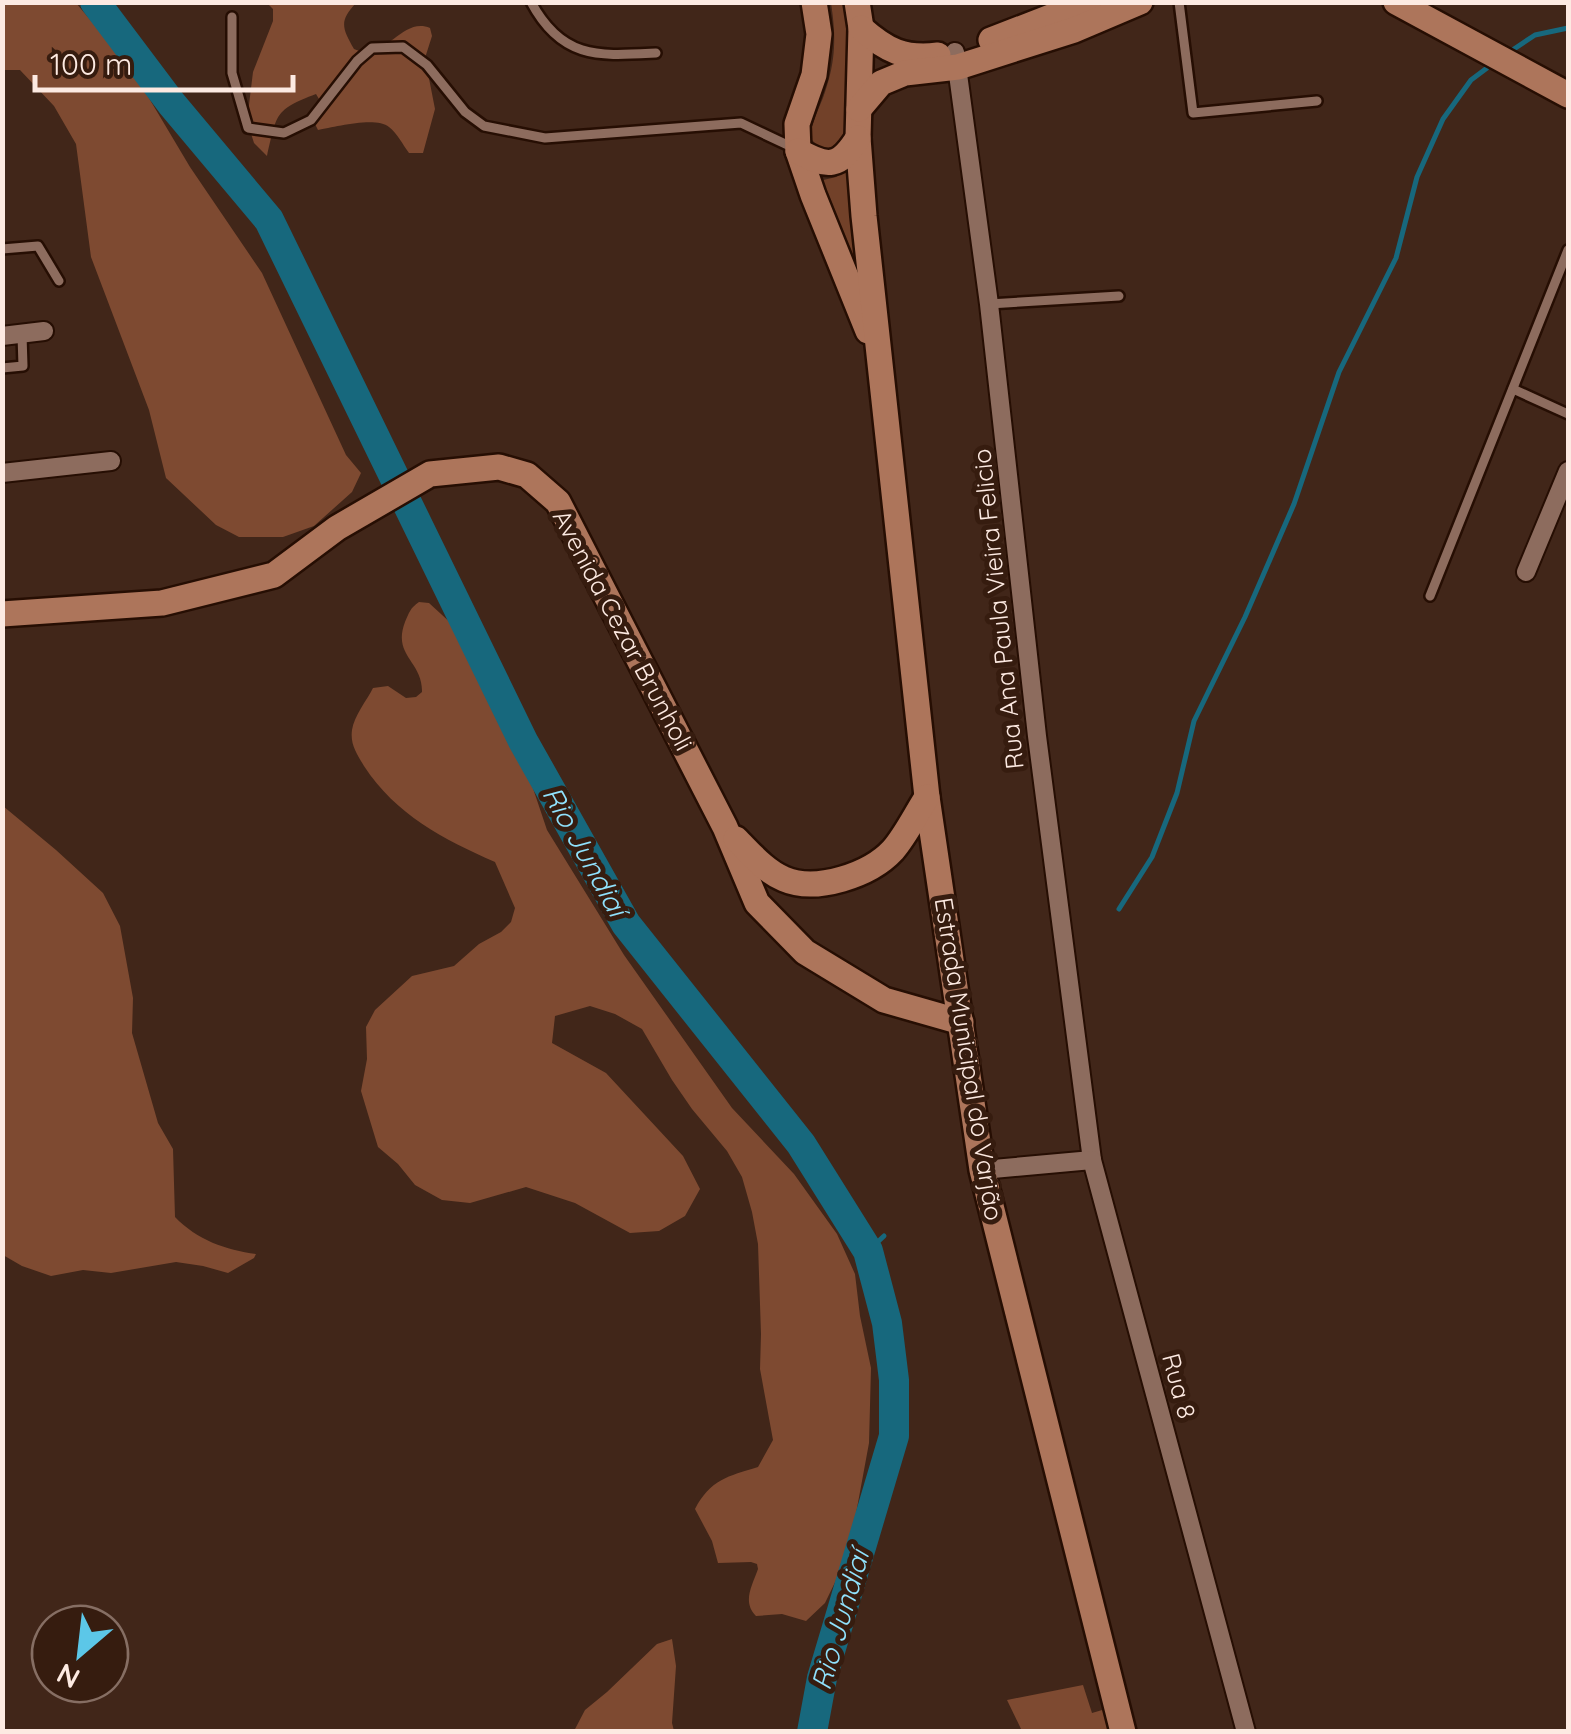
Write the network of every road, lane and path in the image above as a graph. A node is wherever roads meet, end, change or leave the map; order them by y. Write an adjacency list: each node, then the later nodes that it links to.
1 (531, 2): 9 (lane)
2 (814, 2): 15 (main road)
3 (1089, 2): 10 (main road)
4 (1140, 2): 10 (main road)
5 (1179, 2): 12 (lane)
6 (1397, 3): 11 (main road)
7 (859, 15): 10 (main road); 13 (main road)
8 (232, 17): 15 (lane)
9 (656, 52)
10 (956, 60): 13 (main road); 20 (street, Rua Ana Paula Vieira Felicio)
11 (1568, 96)
12 (1316, 101)
13 (859, 109): 14 (main road)
14 (858, 138): 15 (main road); 24 (main road)
15 (798, 150): 24 (main road)
16 (2, 249): 18 (lane)
17 (1568, 250): 25 (lane)
18 (59, 281)
19 (1120, 296): 20 (lane)
20 (989, 304): 36 (street, Rua Ana Paula Vieira Felicio)
21 (44, 331): 22 (street)
22 (12, 335): 23 (lane)
23 (2, 368)
24 (882, 374): 33 (main road, Estrada Municipal do Varjão)
25 (1512, 389): 26 (lane); 31 (lane)
26 (1568, 414)
27 (111, 461): 29 (street)
28 (1568, 471): 30 (street)
29 (2, 474)
30 (1526, 572)
31 (1430, 596)
32 (2, 614): 34 (main road, Avenida Cezar Brunholi)
33 (927, 797): 34 (main road, Avenida Cezar Brunholi); 35 (main road, Estrada Municipal do Varjão)
34 (726, 827): 35 (main road, Avenida Cezar Brunholi)
35 (960, 1022): 37 (main road, Estrada Municipal do Varjão)
36 (1092, 1160): 37 (street); 39 (street, Rua 8)
37 (982, 1170): 38 (main road, Estrada Municipal do Varjão)
38 (1123, 1732)
39 (1246, 1732)

